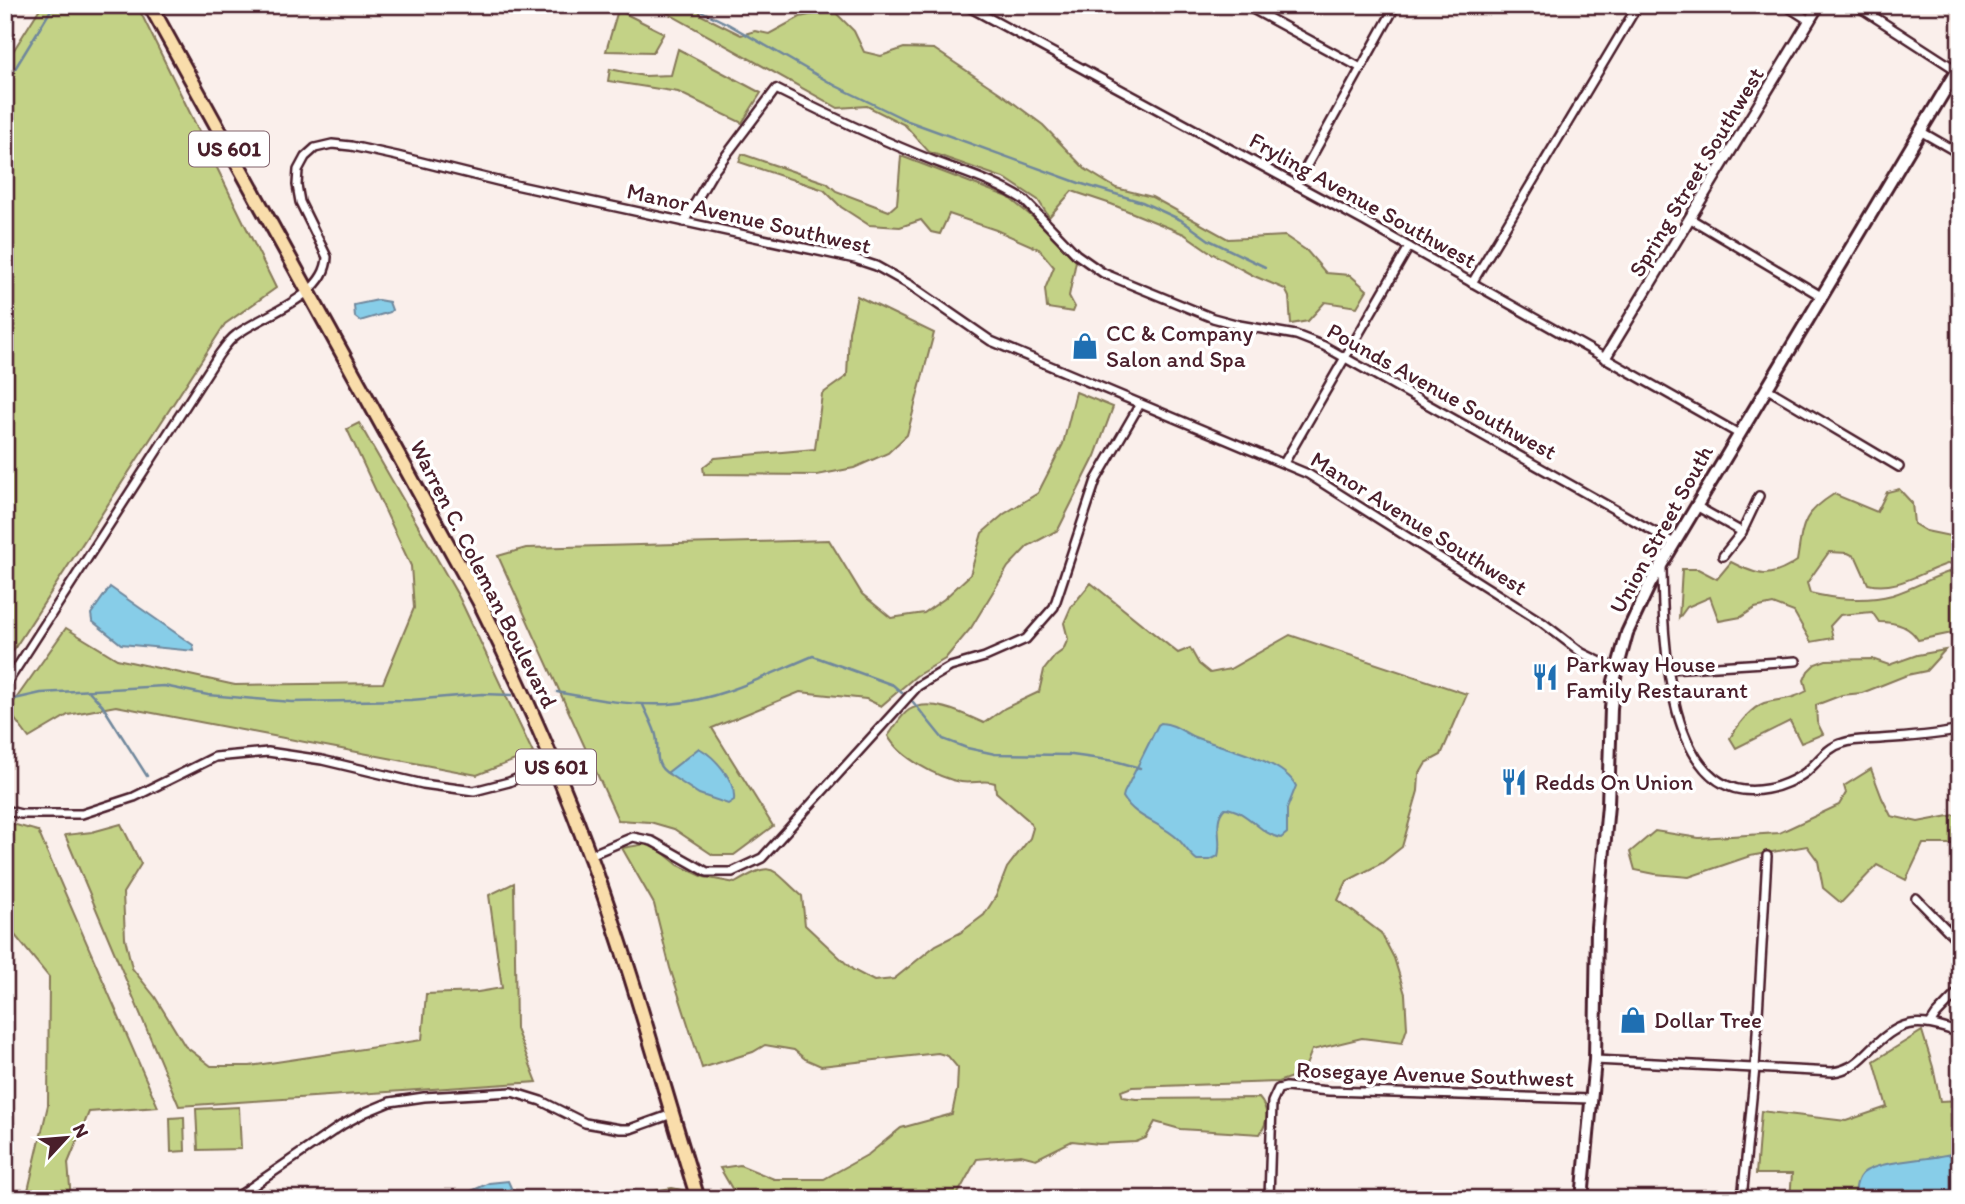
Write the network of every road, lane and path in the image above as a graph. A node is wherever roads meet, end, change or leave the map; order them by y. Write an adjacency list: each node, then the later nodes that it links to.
1 (150, 5): 19 (highway, Warren C. Coleman Boulevard / US 601)
2 (965, 5): 14 (street, Fryling Avenue Southwest)
3 (1245, 5): 10 (street)
4 (1396, 5): 10 (street)
5 (1638, 5): 18 (street)
6 (1785, 5): 9 (street)
7 (1819, 5): 9 (street, Spring Street Southwest)
8 (1856, 5): 11 (street)
9 (1810, 21): 15 (street, Spring Street Southwest)
10 (1361, 68): 14 (street)
11 (1959, 69): 12 (main road, Union Street South)
12 (1920, 131): 13 (street); 20 (main road, Union Street South)
13 (1960, 154)
14 (1296, 185): 17 (street, Fryling Avenue Southwest)
15 (1691, 219): 20 (street); 22 (street, Spring Street Southwest)
16 (684, 222): 19 (street, Manor Avenue Southwest); 21 (street, Pounds Avenue Southwest); 24 (street, Manor Avenue Southwest)
17 (1409, 247): 18 (street, Fryling Avenue Southwest); 21 (street)
18 (1472, 283): 22 (street, Fryling Avenue Southwest)
19 (309, 292): 37 (street); 39 (highway, Warren C. Coleman Boulevard / US 601)
20 (1821, 296): 23 (main road, Union Street South)
21 (1345, 356): 26 (street); 31 (street, Pounds Avenue Southwest)
22 (1605, 358): 25 (street, Fryling Avenue Southwest)
23 (1766, 388): 25 (main road, Union Street South); 27 (street)
24 (1140, 404): 26 (street, Manor Avenue Southwest); 41 (street)
25 (1739, 434): 29 (main road, Union Street South)
26 (1284, 463): 36 (street, Manor Avenue Southwest)
27 (1899, 467)
28 (1759, 496): 30 (street)
29 (1696, 506): 30 (street); 31 (main road, Union Street South)
30 (1742, 531): 32 (street)
31 (1674, 543): 33 (main road, Union Street South)
32 (1723, 556)
33 (1662, 564): 35 (street); 36 (main road, Union Street South)
34 (1796, 661): 35 (street)
35 (1668, 669): 38 (street)
36 (1617, 670): 48 (main road, Union Street South)
37 (5, 686)
38 (1960, 730)
39 (554, 763): 40 (street); 41 (highway, Warren C. Coleman Boulevard / US 601)
40 (5, 810)
41 (590, 855): 51 (highway, Warren C. Coleman Boulevard / US 601)
42 (1767, 856): 49 (street)
43 (1916, 898): 44 (street)
44 (1960, 943)
45 (1960, 989): 46 (street)
46 (1930, 1024): 47 (street); 49 (street)
47 (1960, 1033)
48 (1595, 1060): 49 (street); 50 (main road, Union Street South)
49 (1755, 1068): 56 (street)
50 (1591, 1099): 54 (street, Rosegaye Avenue Southwest); 55 (main road, Union Street South)
51 (672, 1114): 52 (street); 53 (highway, Warren C. Coleman Boulevard / US 601)
52 (234, 1199)
53 (698, 1199)
54 (1269, 1199)
55 (1581, 1199)
56 (1742, 1199)

